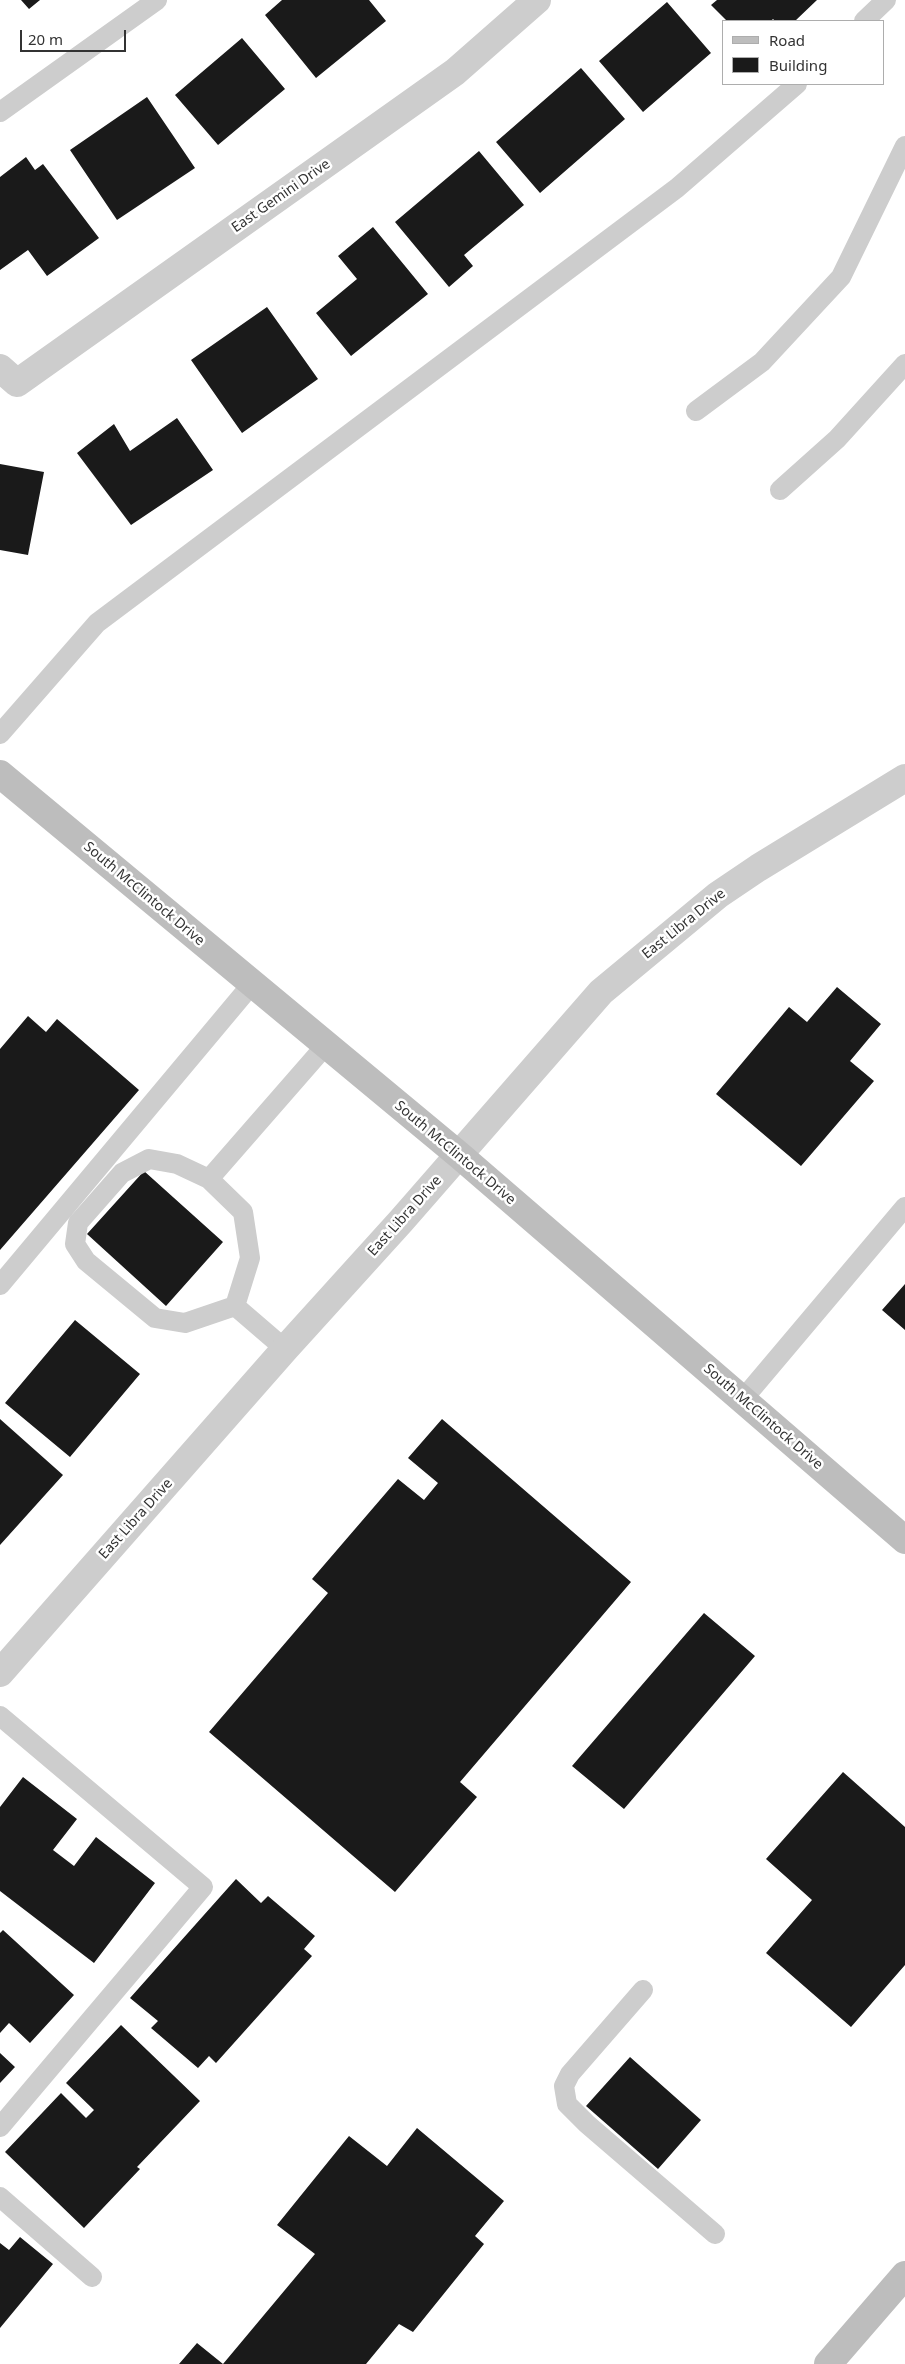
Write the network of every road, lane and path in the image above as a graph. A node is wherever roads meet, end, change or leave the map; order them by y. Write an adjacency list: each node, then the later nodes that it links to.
1 (157, 0): 6 (lane)
2 (537, 0): 9 (street, East Gemini Drive)
3 (886, 0): 4 (lane)
4 (865, 20)
5 (796, 85): 12 (lane)
6 (0, 112)
7 (905, 146): 10 (lane)
8 (905, 364): 11 (lane)
9 (9, 376)
10 (696, 411)
11 (780, 490)
12 (0, 734)
13 (905, 778): 17 (street, East Libra Drive)
14 (2, 781): 15 (main road, South McClintock Drive)
15 (252, 984): 16 (main road, South McClintock Drive); 20 (lane)
16 (326, 1046): 17 (main road, South McClintock Drive); 18 (lane)
17 (459, 1155): 22 (street, East Libra Drive); 23 (main road, South McClintock Drive)
18 (209, 1178): 21 (lane); 21 (lane)
19 (905, 1207): 23 (lane)
20 (0, 1285)
21 (235, 1306): 22 (lane)
22 (284, 1349): 25 (street, East Libra Drive)
23 (743, 1400): 24 (main road, South McClintock Drive)
24 (905, 1540)
25 (0, 1673)
26 (0, 1716): 28 (lane)
27 (643, 1990): 30 (lane)
28 (0, 2127)
29 (0, 2197): 32 (lane)
30 (715, 2234)
31 (905, 2275): 33 (main road)
32 (92, 2277)
33 (828, 2364)

